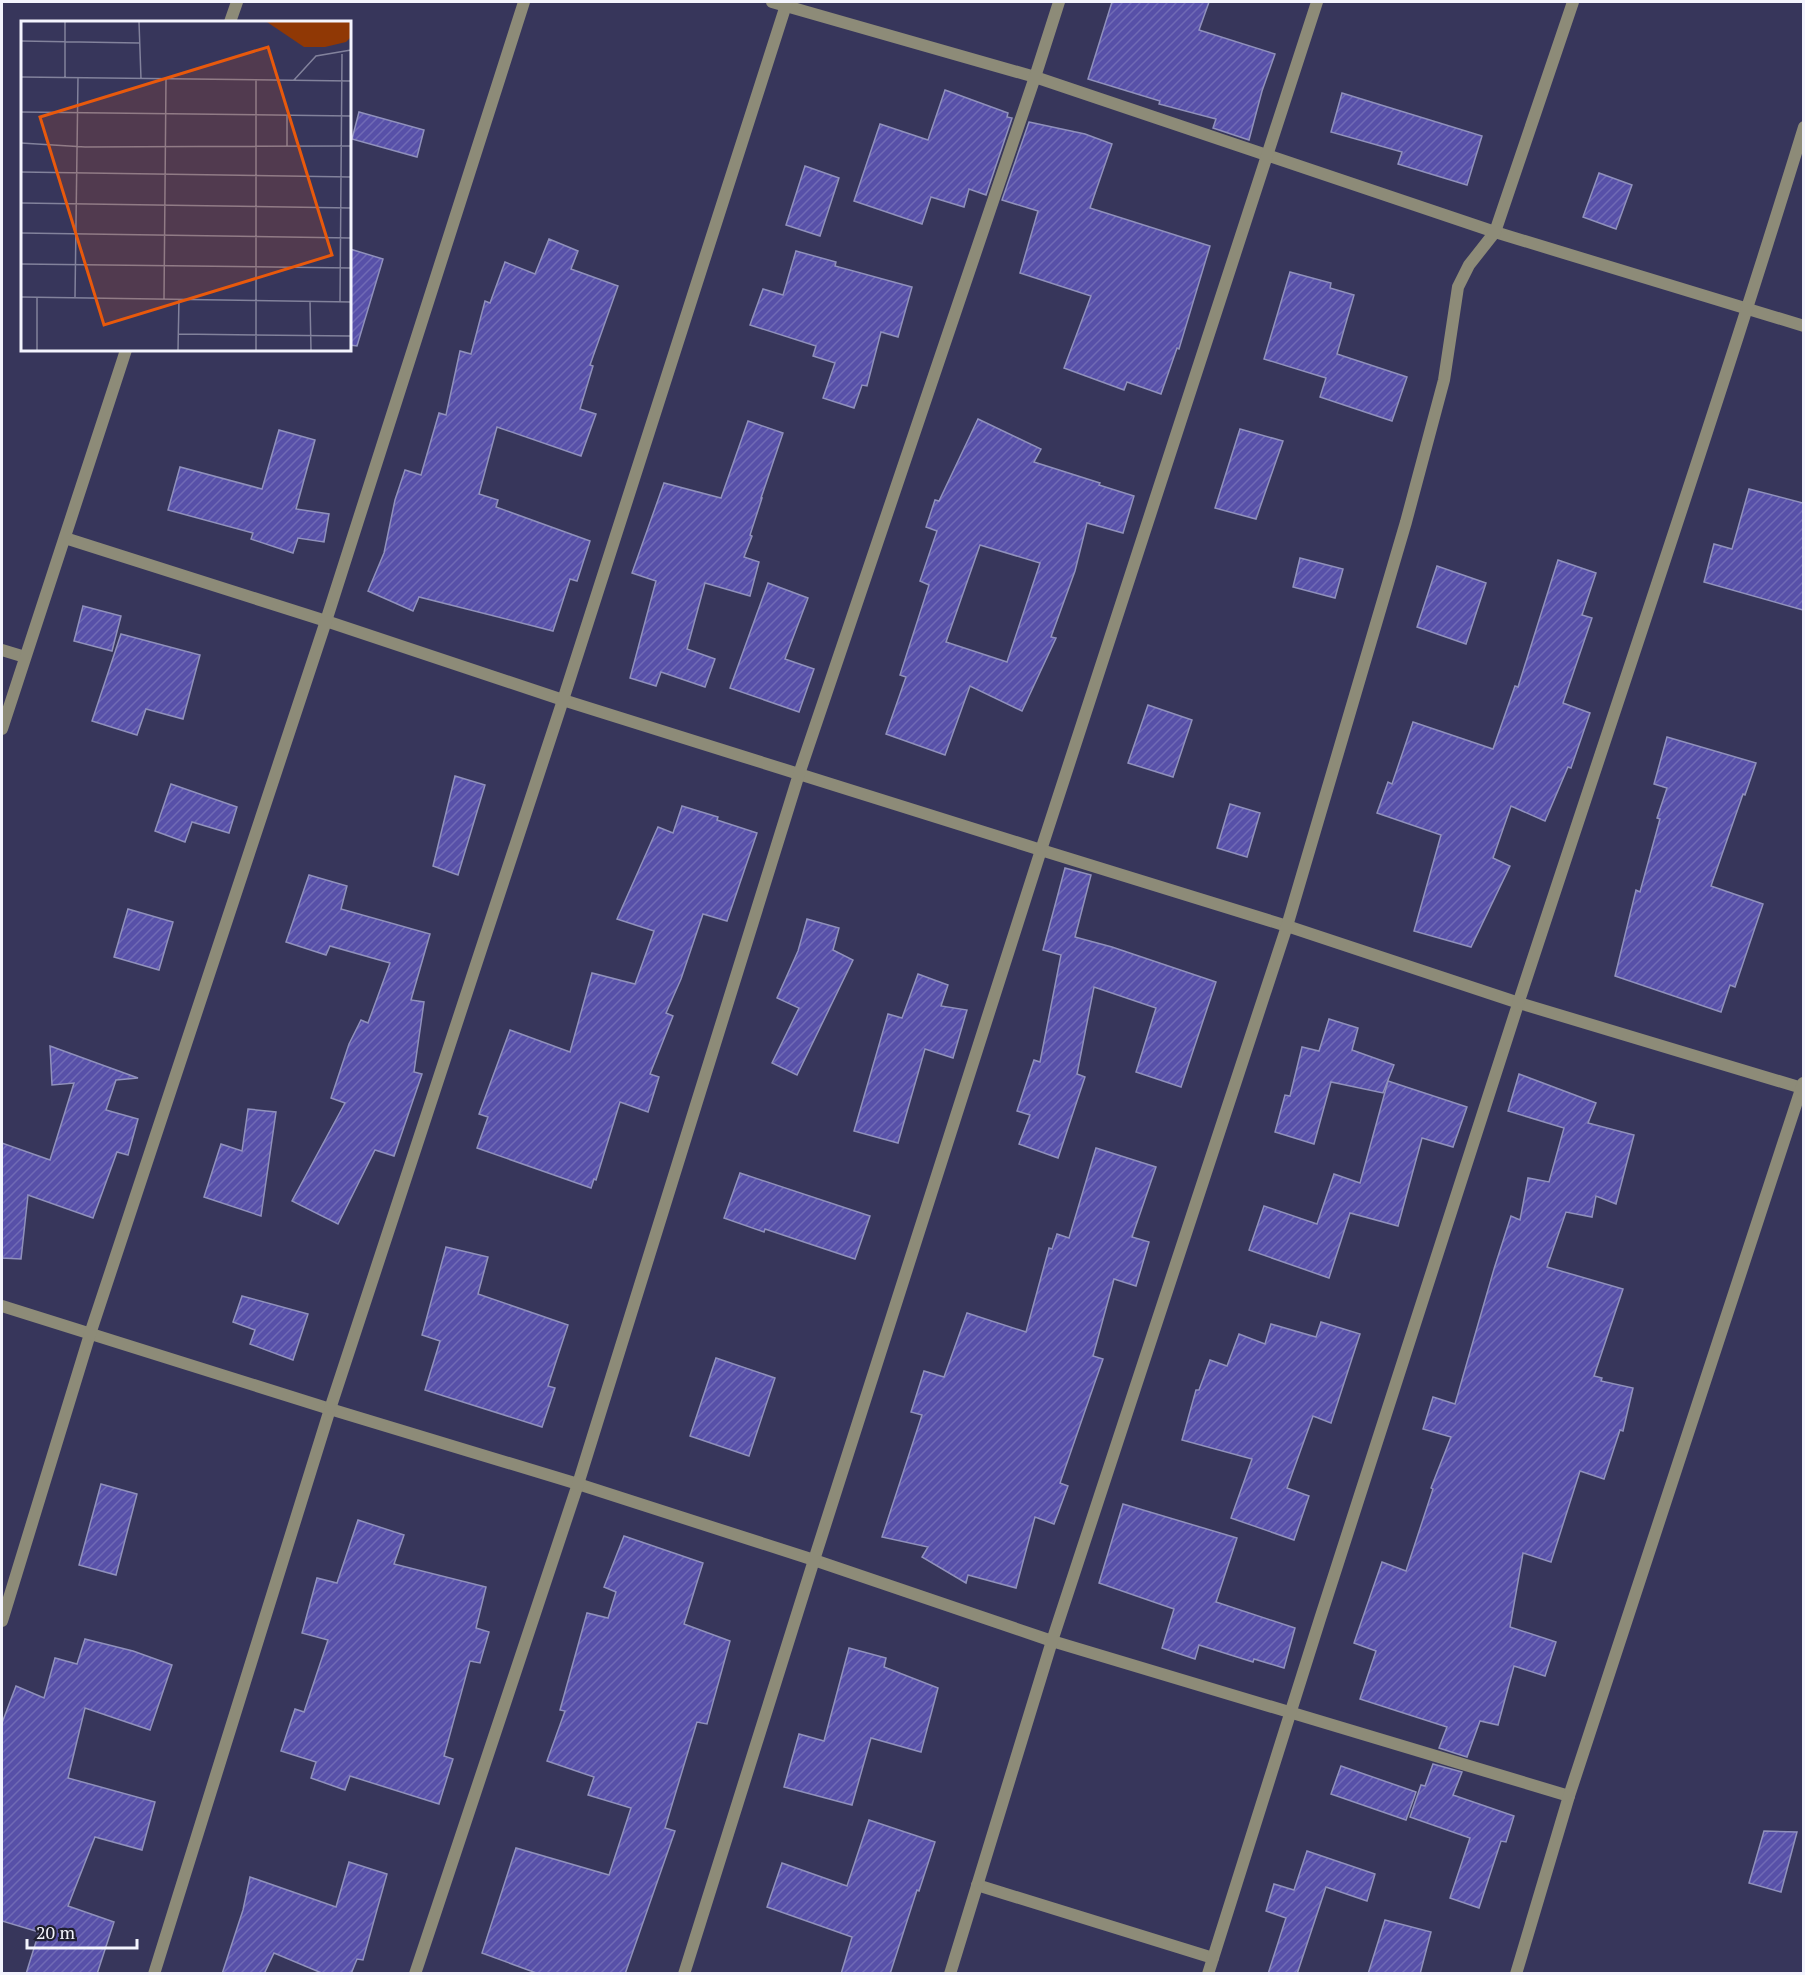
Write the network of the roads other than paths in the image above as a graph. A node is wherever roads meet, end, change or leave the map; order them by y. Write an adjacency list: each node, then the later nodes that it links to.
1 (237, 2): 8 (street)
2 (524, 2): 17 (street)
3 (772, 2): 7 (street)
4 (1059, 2): 9 (street)
5 (1317, 2): 11 (street)
6 (1573, 2): 12 (street)
7 (786, 4): 9 (street); 20 (street)
8 (230, 21)
9 (1035, 76): 11 (street); 22 (street)
10 (1803, 127): 13 (street)
11 (1268, 154): 12 (street); 23 (street)
12 (1495, 232): 13 (street); 24 (street)
13 (1748, 308): 14 (street); 25 (street)
14 (1803, 326)
15 (126, 351): 16 (street)
16 (65, 538): 17 (street); 19 (street)
17 (326, 621): 20 (street); 28 (street)
18 (2, 650): 19 (street)
19 (25, 657): 21 (street)
20 (563, 700): 22 (street); 29 (street)
21 (2, 729)
22 (799, 774): 23 (street); 30 (street)
23 (1041, 850): 24 (street); 31 (street)
24 (1287, 926): 25 (street); 33 (street)
25 (1519, 1003): 26 (street); 34 (street)
26 (1803, 1085): 35 (street)
27 (2, 1306): 28 (street)
28 (90, 1334): 29 (street); 32 (street)
29 (330, 1410): 30 (street); 38 (street)
30 (578, 1484): 31 (street); 39 (street)
31 (814, 1560): 33 (street); 40 (street)
32 (2, 1621)
33 (1052, 1641): 34 (street); 36 (street)
34 (1289, 1713): 35 (street); 37 (street)
35 (1569, 1796): 43 (street)
36 (977, 1885): 37 (street); 41 (street)
37 (1213, 1958): 42 (street)
38 (154, 1974)
39 (415, 1974)
40 (684, 1974)
41 (950, 1974)
42 (1209, 1974)
43 (1516, 1974)

